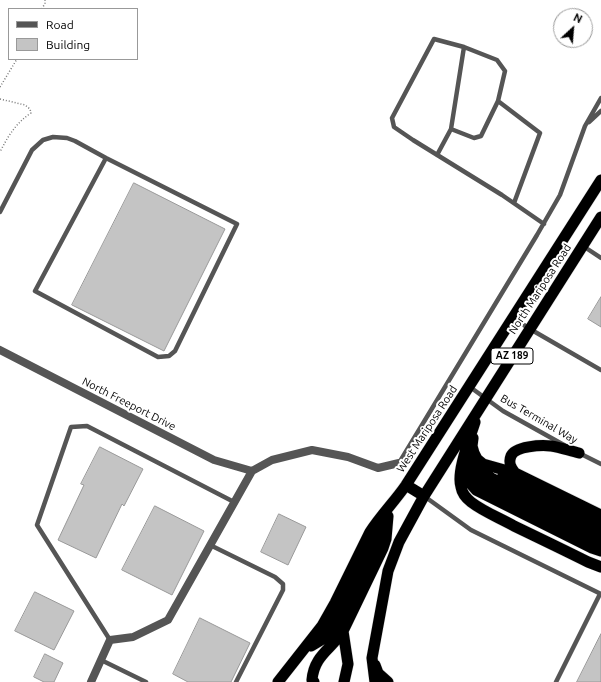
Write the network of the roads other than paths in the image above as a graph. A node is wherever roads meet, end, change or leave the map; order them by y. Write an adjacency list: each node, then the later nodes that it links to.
1 (464, 47): 3 (lane); 6 (lane); 7 (lane)
2 (601, 98): 5 (lane)
3 (498, 101): 6 (lane); 10 (lane)
4 (601, 111): 5 (lane)
5 (585, 126): 13 (lane)
6 (451, 129): 7 (lane)
7 (436, 155): 10 (lane)
8 (106, 158): 8 (lane); 11 (lane)
9 (601, 180): 16 (highway, North Mariposa Road / AZ 189)
10 (514, 203): 13 (lane)
11 (0, 212)
12 (601, 217): 14 (highway, North Mariposa Road / AZ 189)
13 (544, 224): 24 (lane)
14 (583, 246): 15 (lane); 17 (highway, North Mariposa Road / AZ 189)
15 (601, 258)
16 (513, 318): 17 (lane); 20 (highway, North Mariposa Road / AZ 189)
17 (530, 329): 19 (lane); 21 (highway, North Mariposa Road / AZ 189)
18 (0, 350): 27 (street, North Freeport Drive)
19 (601, 370)
20 (469, 387): 21 (lane, Bus Terminal Way); 29 (highway, West Mariposa Road / AZ 189)
21 (481, 406): 22 (lane, Bus Terminal Way); 23 (highway); 23 (highway); 30 (highway, North Mariposa Road / AZ 189)
22 (579, 453): 26 (lane, Bus Terminal Way); 28 (highway)
23 (468, 457): 25 (highway); 36 (highway); 37 (highway); 39 (highway); 40 (highway); 41 (highway)
24 (399, 463): 27 (street)
25 (483, 464): 28 (highway); 35 (highway)
26 (601, 464)
27 (252, 471): 32 (street)
28 (515, 473): 33 (highway)
29 (406, 485): 30 (highway); 31 (highway, AZ 189)
30 (424, 496): 42 (lane); 46 (highway, AZ 189)
31 (396, 500): 34 (highway, AZ 189); 45 (highway, AZ 189)
32 (234, 502): 38 (street); 44 (lane)
33 (601, 515)
34 (388, 516): 43 (highway, AZ 189); 45 (highway, AZ 189)
35 (601, 524)
36 (601, 533)
37 (601, 542)
38 (210, 545): 44 (street); 50 (lane)
39 (601, 551)
40 (601, 560)
41 (601, 567)
42 (600, 594): 56 (lane)
43 (343, 631): 52 (highway, AZ 189); 53 (highway)
44 (110, 640): 47 (street)
45 (304, 650): 51 (highway, AZ 189)
46 (372, 658): 54 (highway, AZ 189); 55 (highway)
47 (100, 660): 48 (street); 49 (lane)
48 (90, 682)
49 (146, 682)
50 (236, 682)
51 (278, 682)
52 (314, 682)
53 (344, 682)
54 (375, 682)
55 (388, 682)
56 (556, 682)

